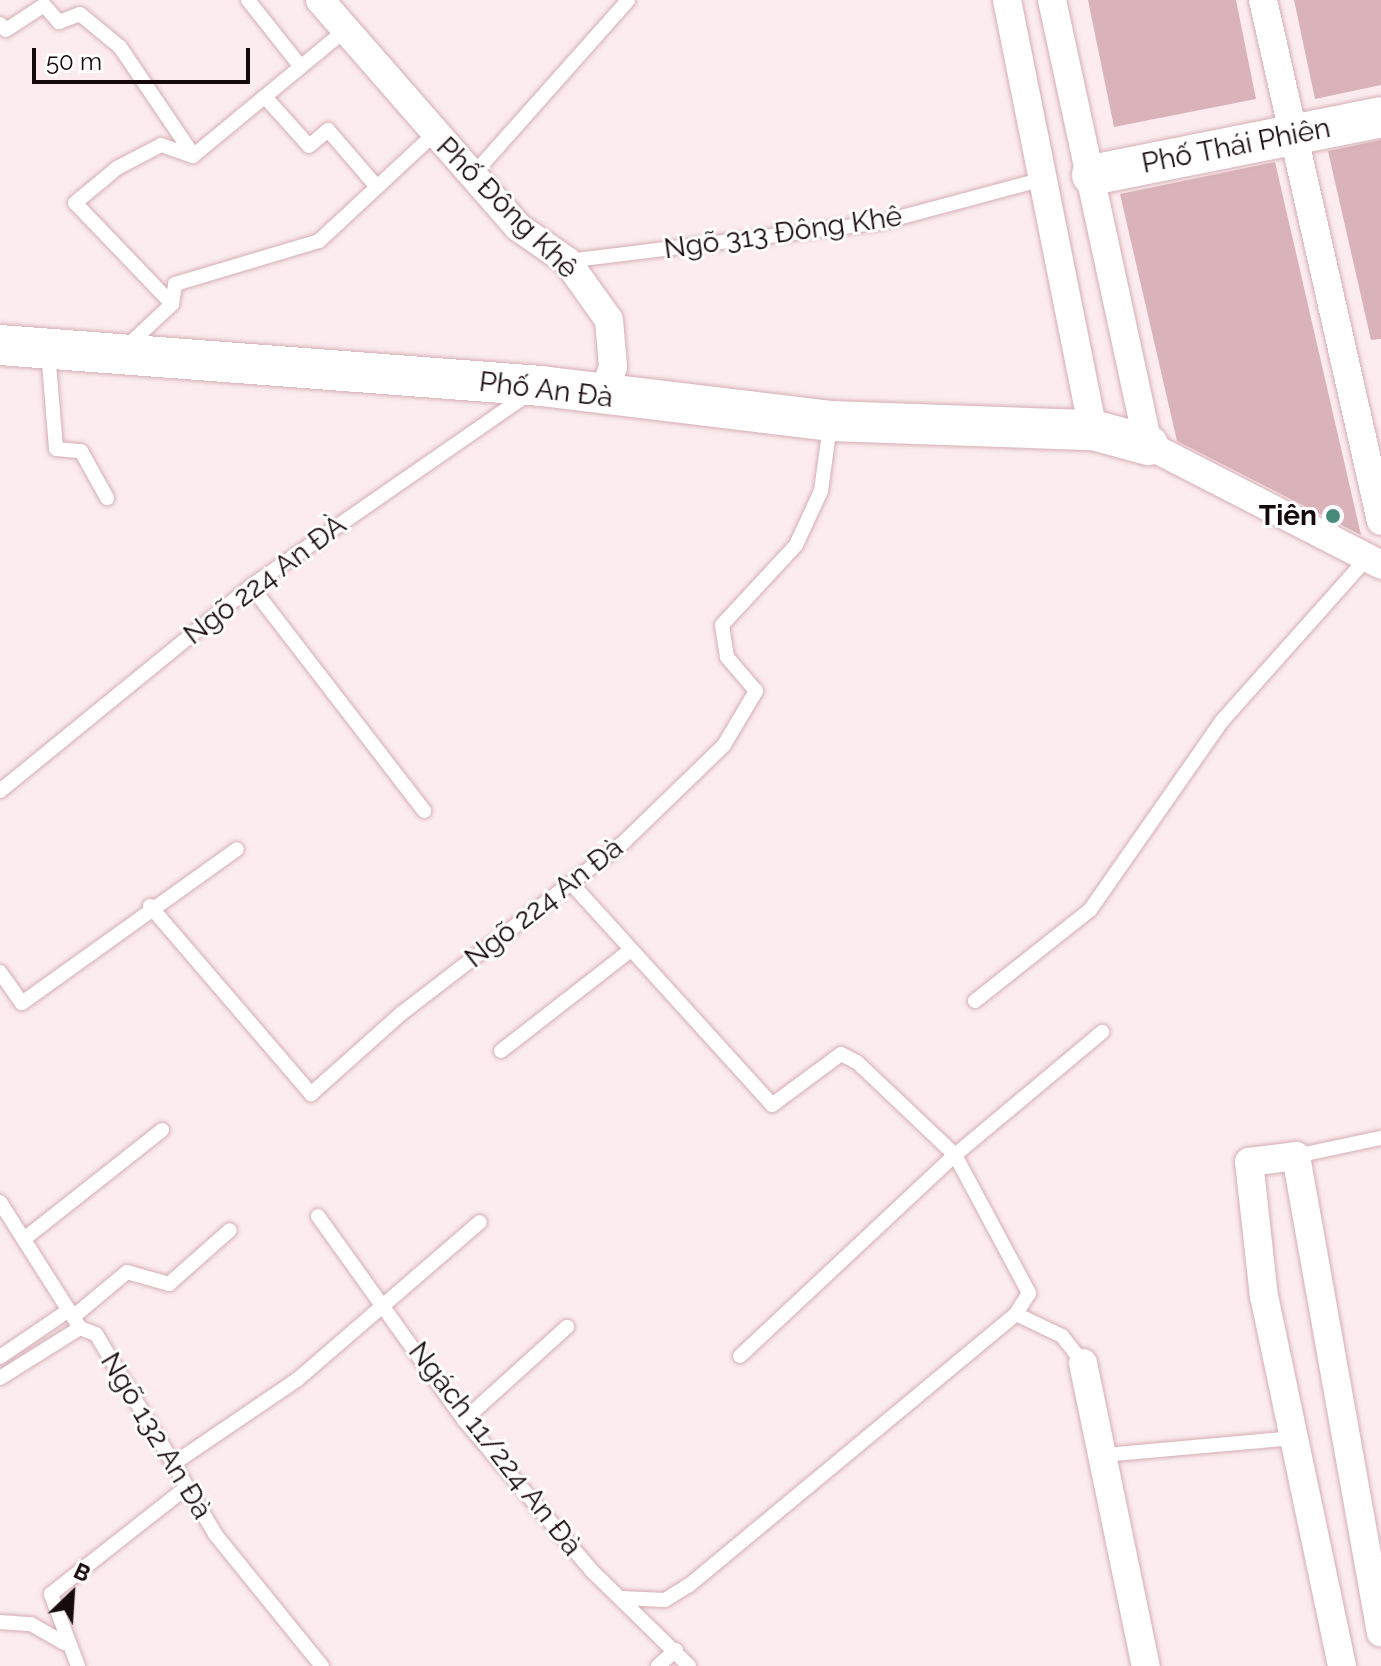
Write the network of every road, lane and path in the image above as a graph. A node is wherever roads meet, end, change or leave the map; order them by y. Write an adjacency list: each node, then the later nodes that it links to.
1 (248, 0): 9 (lane)
2 (320, 0): 8 (street, Phố Đông Khê)
3 (628, 0): 16 (lane)
4 (1007, 0): 17 (street)
5 (1052, 0): 15 (street)
6 (1263, 0): 13 (street)
7 (0, 24): 14 (lane)
8 (344, 31): 9 (lane); 12 (street, Phố Đông Khê)
9 (301, 67): 10 (lane)
10 (266, 98): 14 (lane); 18 (lane)
11 (1381, 117): 13 (street, Phố Thái Phiên)
12 (433, 135): 16 (street, Phố Đông Khê); 18 (lane)
13 (1289, 135): 15 (street, Phố Thái Phiên); 30 (street)
14 (193, 156): 20 (lane)
15 (1092, 175): 28 (street)
16 (472, 176): 19 (street, Phố Đông Khê)
17 (1044, 179): 19 (lane, Ngõ 313 Đông Khê); 27 (street)
18 (377, 187): 20 (lane)
19 (567, 261): 25 (street, Phố Đông Khê)
20 (172, 304): 23 (lane)
21 (0, 345): 22 (street, Phố An Đà)
22 (48, 350): 23 (street, Phố An Đà); 29 (lane)
23 (115, 357): 24 (street, Phố An Đà)
24 (541, 386): 25 (street, Phố An Đà); 32 (lane, Ngõ 224 An ĐÀ)
25 (602, 399): 26 (street, Phố An Đà)
26 (830, 421): 27 (street, Phố An Đà); 36 (lane, Ngõ 224 An Đà)
27 (1093, 430): 28 (street, Phố An Đà)
28 (1148, 445): 31 (street)
29 (107, 498)
30 (1381, 521)
31 (1374, 562): 40 (lane)
32 (251, 586): 33 (lane, Ngõ 224 An ĐÀ); 34 (lane)
33 (0, 791)
34 (424, 811)
35 (237, 849): 37 (lane)
36 (571, 883): 37 (lane, Ngõ 224 An Đà); 38 (lane)
37 (150, 906): 39 (lane)
38 (627, 953): 42 (lane); 45 (lane)
39 (0, 972)
40 (975, 1001)
41 (1102, 1032): 45 (lane)
42 (501, 1051)
43 (162, 1130): 51 (lane)
44 (1381, 1138): 46 (lane)
45 (955, 1155): 53 (lane); 56 (lane)
46 (1296, 1156): 61 (street); 67 (street)
47 (0, 1202): 51 (lane, Ngõ 132 An Đà)
48 (318, 1216): 52 (lane, Ngách 11/224 An Đà)
49 (480, 1222): 52 (lane)
50 (230, 1230): 54 (lane)
51 (24, 1239): 54 (lane, Ngõ 132 An Đà)
52 (382, 1303): 60 (lane, Ngách 11/224 An Đà); 63 (lane)
53 (1016, 1314): 58 (lane); 65 (lane)
54 (74, 1318): 57 (lane); 59 (lane); 63 (lane, Ngõ 132 An Đà)
55 (567, 1327): 60 (lane)
56 (740, 1356)
57 (0, 1357)
58 (1083, 1363): 62 (street)
59 (0, 1378)
60 (464, 1420): 65 (lane, Ngách 11/224 An Đà)
61 (1293, 1438): 62 (lane); 75 (street)
62 (1104, 1455): 74 (street)
63 (173, 1464): 64 (lane, Ngõ 132 An Đà)
64 (187, 1487): 68 (lane); 71 (lane, Ngõ 132 An Đà)
65 (622, 1598): 69 (lane, Ngách 11/224 An Đà)
66 (0, 1622): 68 (lane)
67 (1381, 1632)
68 (64, 1643): 70 (lane)
69 (676, 1650): 72 (lane); 73 (lane, Ngách 11/224 An Đà)
70 (78, 1666)
71 (322, 1666)
72 (658, 1666)
73 (689, 1666)
74 (1146, 1666)
75 (1342, 1666)

